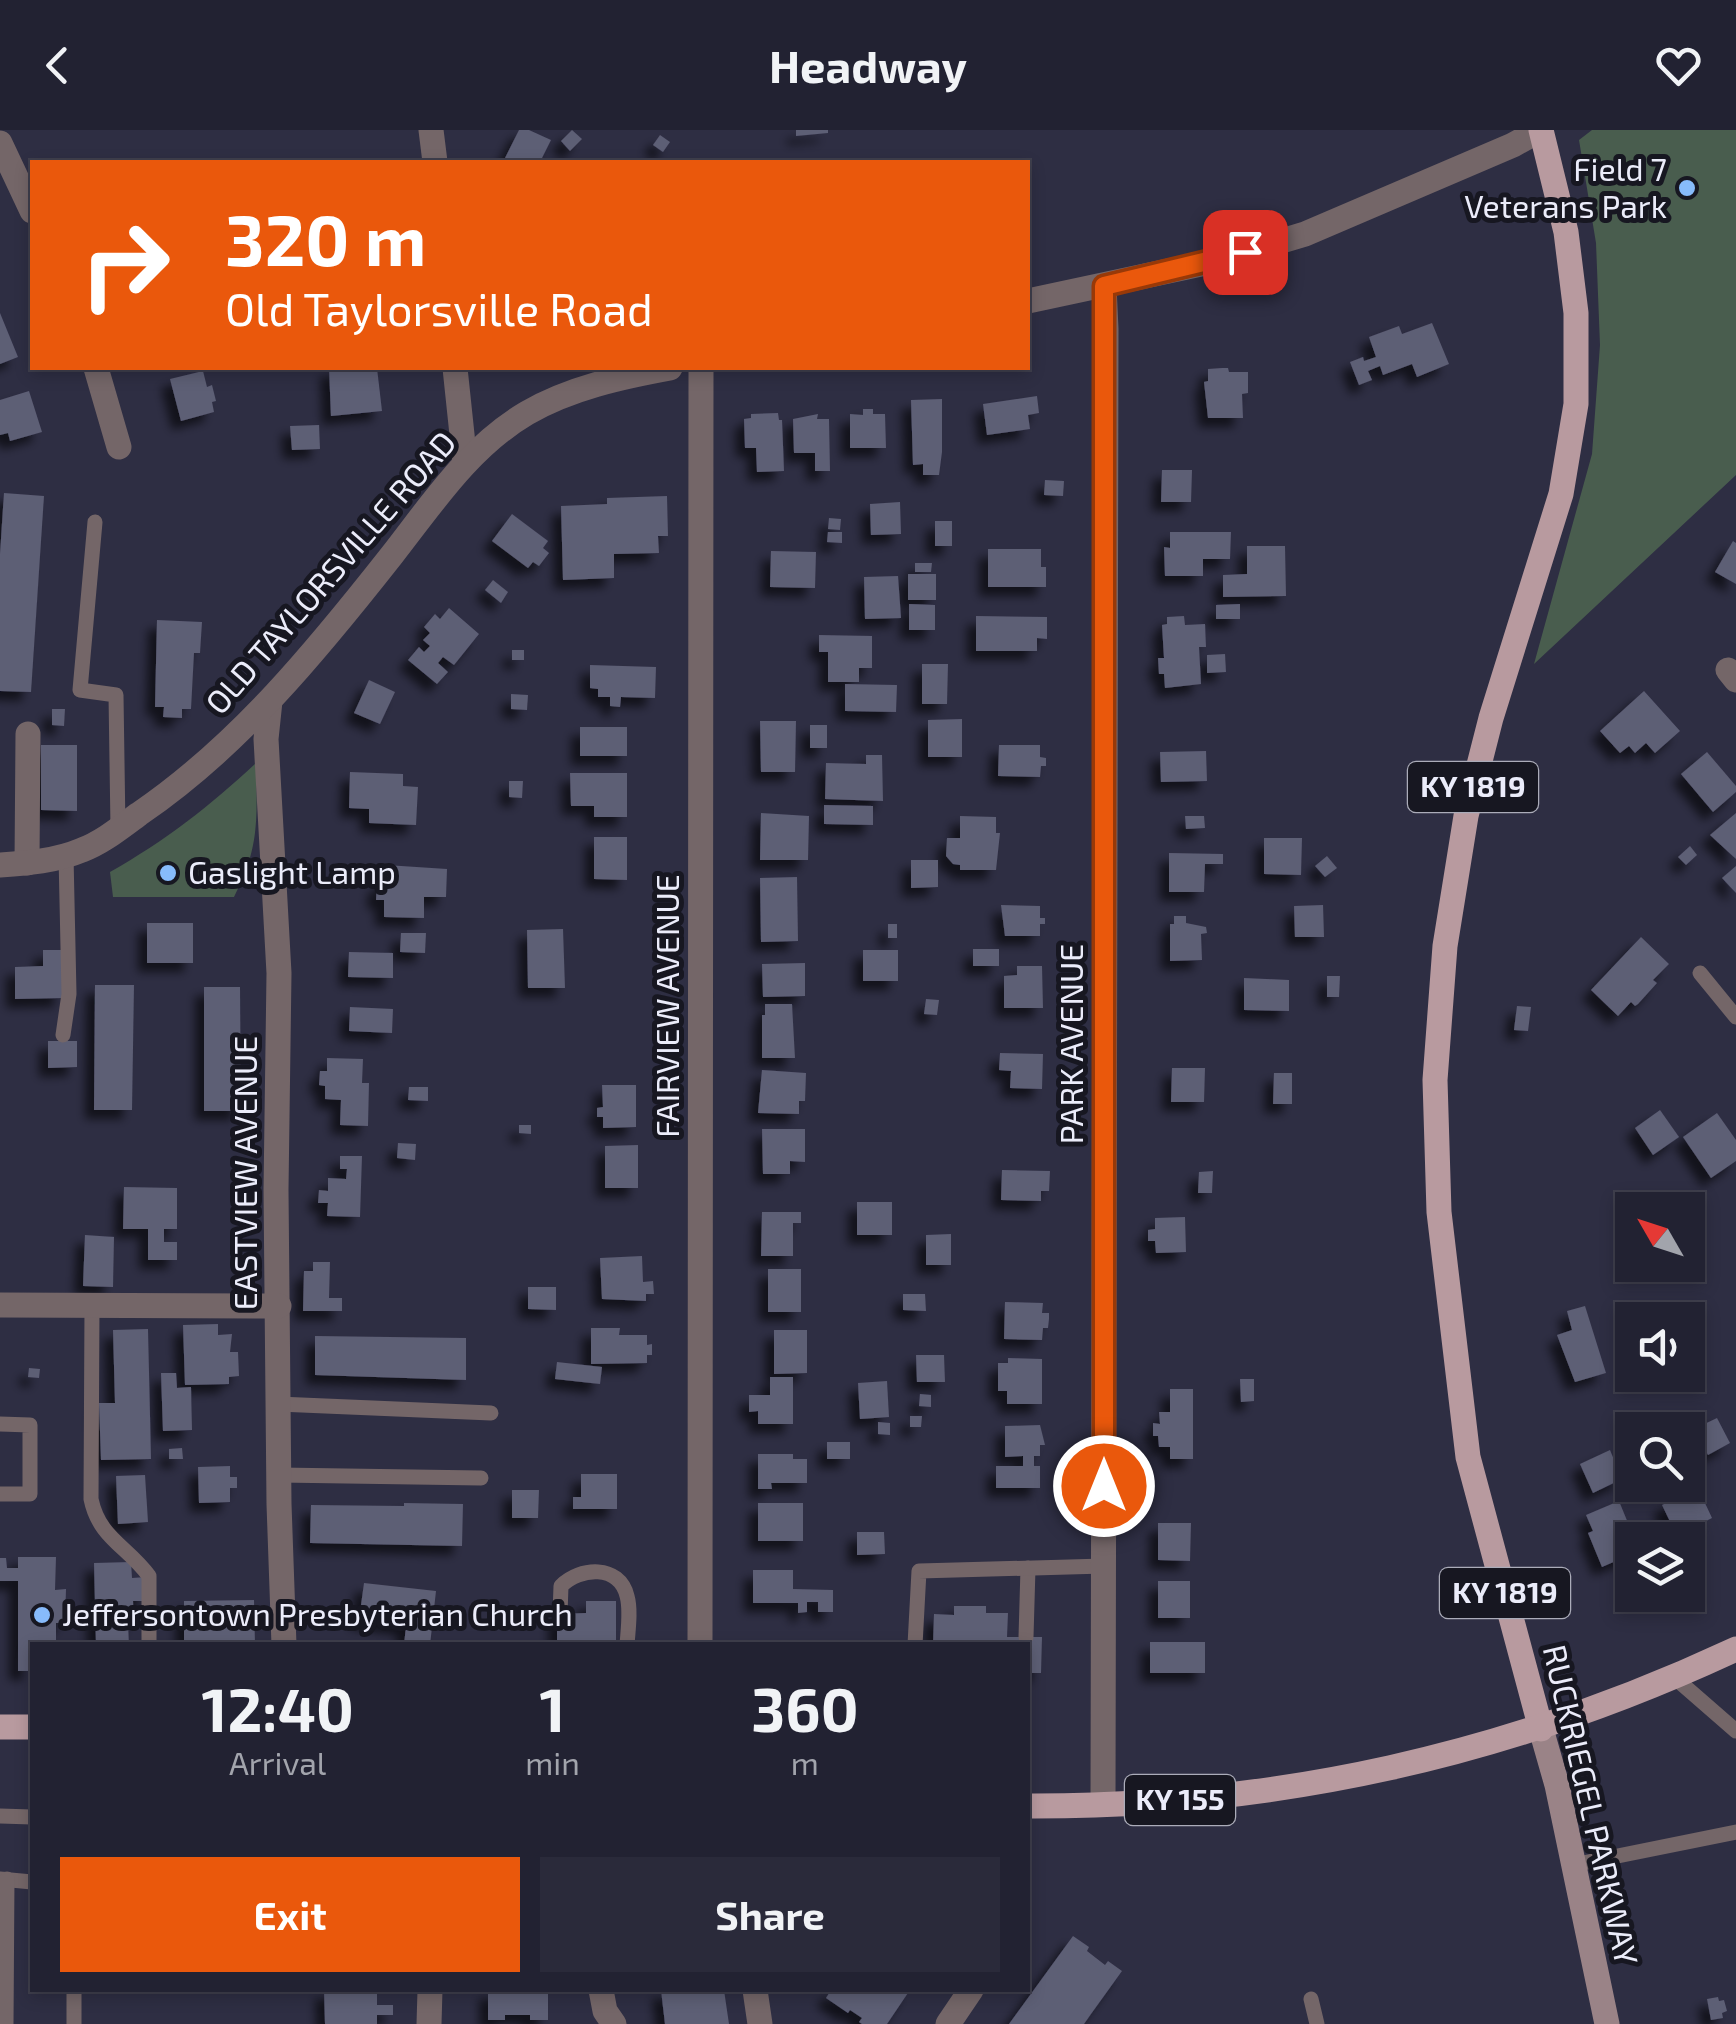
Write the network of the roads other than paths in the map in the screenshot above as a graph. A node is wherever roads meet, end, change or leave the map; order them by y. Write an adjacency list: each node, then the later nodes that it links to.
1 (431, 130): 4 (street)
2 (1541, 130): 6 (street); 46 (main road, RUCKRIEGEL PARKWAY / KY 1819)
3 (0, 143): 5 (street)
4 (434, 160)
5 (30, 207)
6 (1104, 286): 7 (street); 33 (street, PARK AVENUE)
7 (1030, 301)
8 (97, 370): 12 (street)
9 (455, 370): 13 (street)
10 (662, 370): 13 (street, OLD TAYLORSVILLE ROAD)
11 (701, 370): 40 (street, FAIRVIEW AVENUE)
12 (119, 448)
13 (464, 463): 15 (street, OLD TAYLORSVILLE ROAD)
14 (95, 522): 17 (lane)
15 (270, 701): 17 (street, OLD TAYLORSVILLE ROAD); 26 (street, EASTVIEW AVENUE)
16 (28, 734): 19 (street)
17 (118, 829): 18 (street, OLD TAYLORSVILLE ROAD)
18 (66, 855): 19 (street, OLD TAYLORSVILLE ROAD); 23 (lane)
19 (27, 863): 20 (street, OLD TAYLORSVILLE ROAD)
20 (0, 864)
21 (1700, 973): 22 (lane)
22 (1736, 1017)
23 (64, 1035)
24 (0, 1305): 25 (street)
25 (92, 1305): 26 (street); 37 (lane)
26 (279, 1306): 27 (street, EASTVIEW AVENUE)
27 (278, 1404): 28 (lane); 30 (street, EASTVIEW AVENUE)
28 (491, 1413)
29 (0, 1424): 32 (lane)
30 (278, 1475): 31 (lane); 38 (street, EASTVIEW AVENUE)
31 (482, 1478)
32 (0, 1494)
33 (1104, 1566): 34 (lane); 48 (street, PARK AVENUE)
34 (1028, 1568): 36 (lane); 41 (lane)
35 (560, 1614): 39 (lane)
36 (1026, 1637)
37 (148, 1642)
38 (284, 1642)
39 (627, 1642)
40 (700, 1642)
41 (915, 1642)
42 (1736, 1649): 43 (main road, KY 155)
43 (1674, 1677): 46 (main road, KY 155); 47 (lane)
44 (0, 1728): 45 (main road)
45 (30, 1728)
46 (1541, 1729): 48 (main road, KY 155); 53 (main road, RUCKRIEGEL PARKWAY / KY 1819)
47 (1735, 1730)
48 (1103, 1803): 49 (main road, KY 155)
49 (1030, 1806)
50 (0, 1816): 51 (lane)
51 (30, 1817)
52 (1736, 1832): 53 (lane)
53 (1573, 1865): 69 (main road, RUCKRIEGEL PARKWAY / KY 1819)
54 (4, 1879): 55 (lane); 62 (lane)
55 (30, 1882)
56 (74, 1992): 63 (lane)
57 (430, 1992): 64 (street)
58 (601, 1992): 65 (street)
59 (755, 1992): 66 (street)
60 (969, 1992): 67 (street)
61 (1312, 1999): 68 (lane)
62 (6, 2024)
63 (74, 2024)
64 (428, 2024)
65 (614, 2024)
66 (760, 2024)
67 (948, 2024)
68 (1317, 2024)
69 (1607, 2024)

